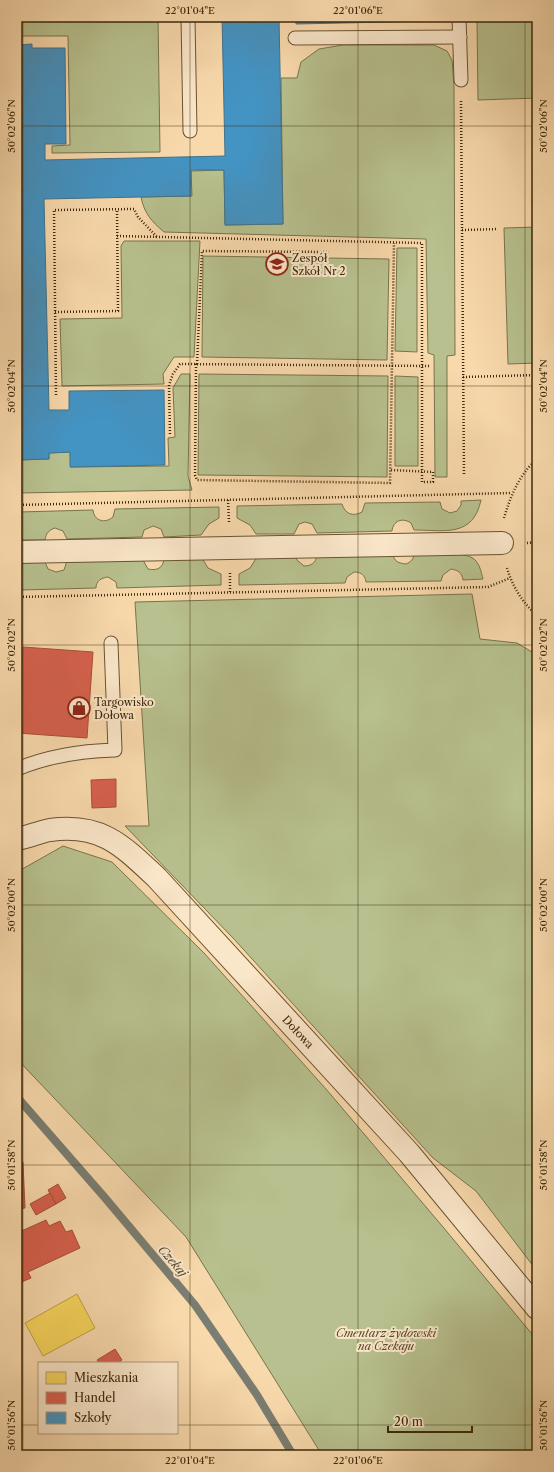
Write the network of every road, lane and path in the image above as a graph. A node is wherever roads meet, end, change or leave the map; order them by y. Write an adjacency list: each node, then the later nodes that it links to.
1 (188, 17): 6 (lane)
2 (459, 17): 3 (lane)
3 (460, 36): 4 (lane); 5 (lane)
4 (295, 38)
5 (461, 80): 9 (path)
6 (190, 131)
7 (117, 209): 10 (path); 11 (path); 14 (path)
8 (498, 229): 9 (path)
9 (462, 230): 20 (path)
10 (117, 236): 11 (path); 14 (path)
11 (158, 238): 12 (path)
12 (394, 243): 16 (path); 17 (path)
13 (329, 252): 15 (path)
14 (55, 312): 21 (path)
15 (196, 364): 16 (path); 22 (path); 23 (path)
16 (392, 366): 17 (path); 23 (path)
17 (422, 366): 18 (path); 23 (path)
18 (431, 366)
19 (537, 375): 20 (path)
20 (463, 377): 24 (path)
21 (56, 395)
22 (170, 434)
23 (390, 470)
24 (464, 474)
25 (511, 493): 26 (path)
26 (17, 505)
27 (502, 543): 28 (street)
28 (17, 552)
29 (510, 578): 30 (path)
30 (17, 597)
31 (111, 643): 32 (lane)
32 (17, 769)
33 (17, 839): 34 (street, Dołowa)
34 (537, 1308)

